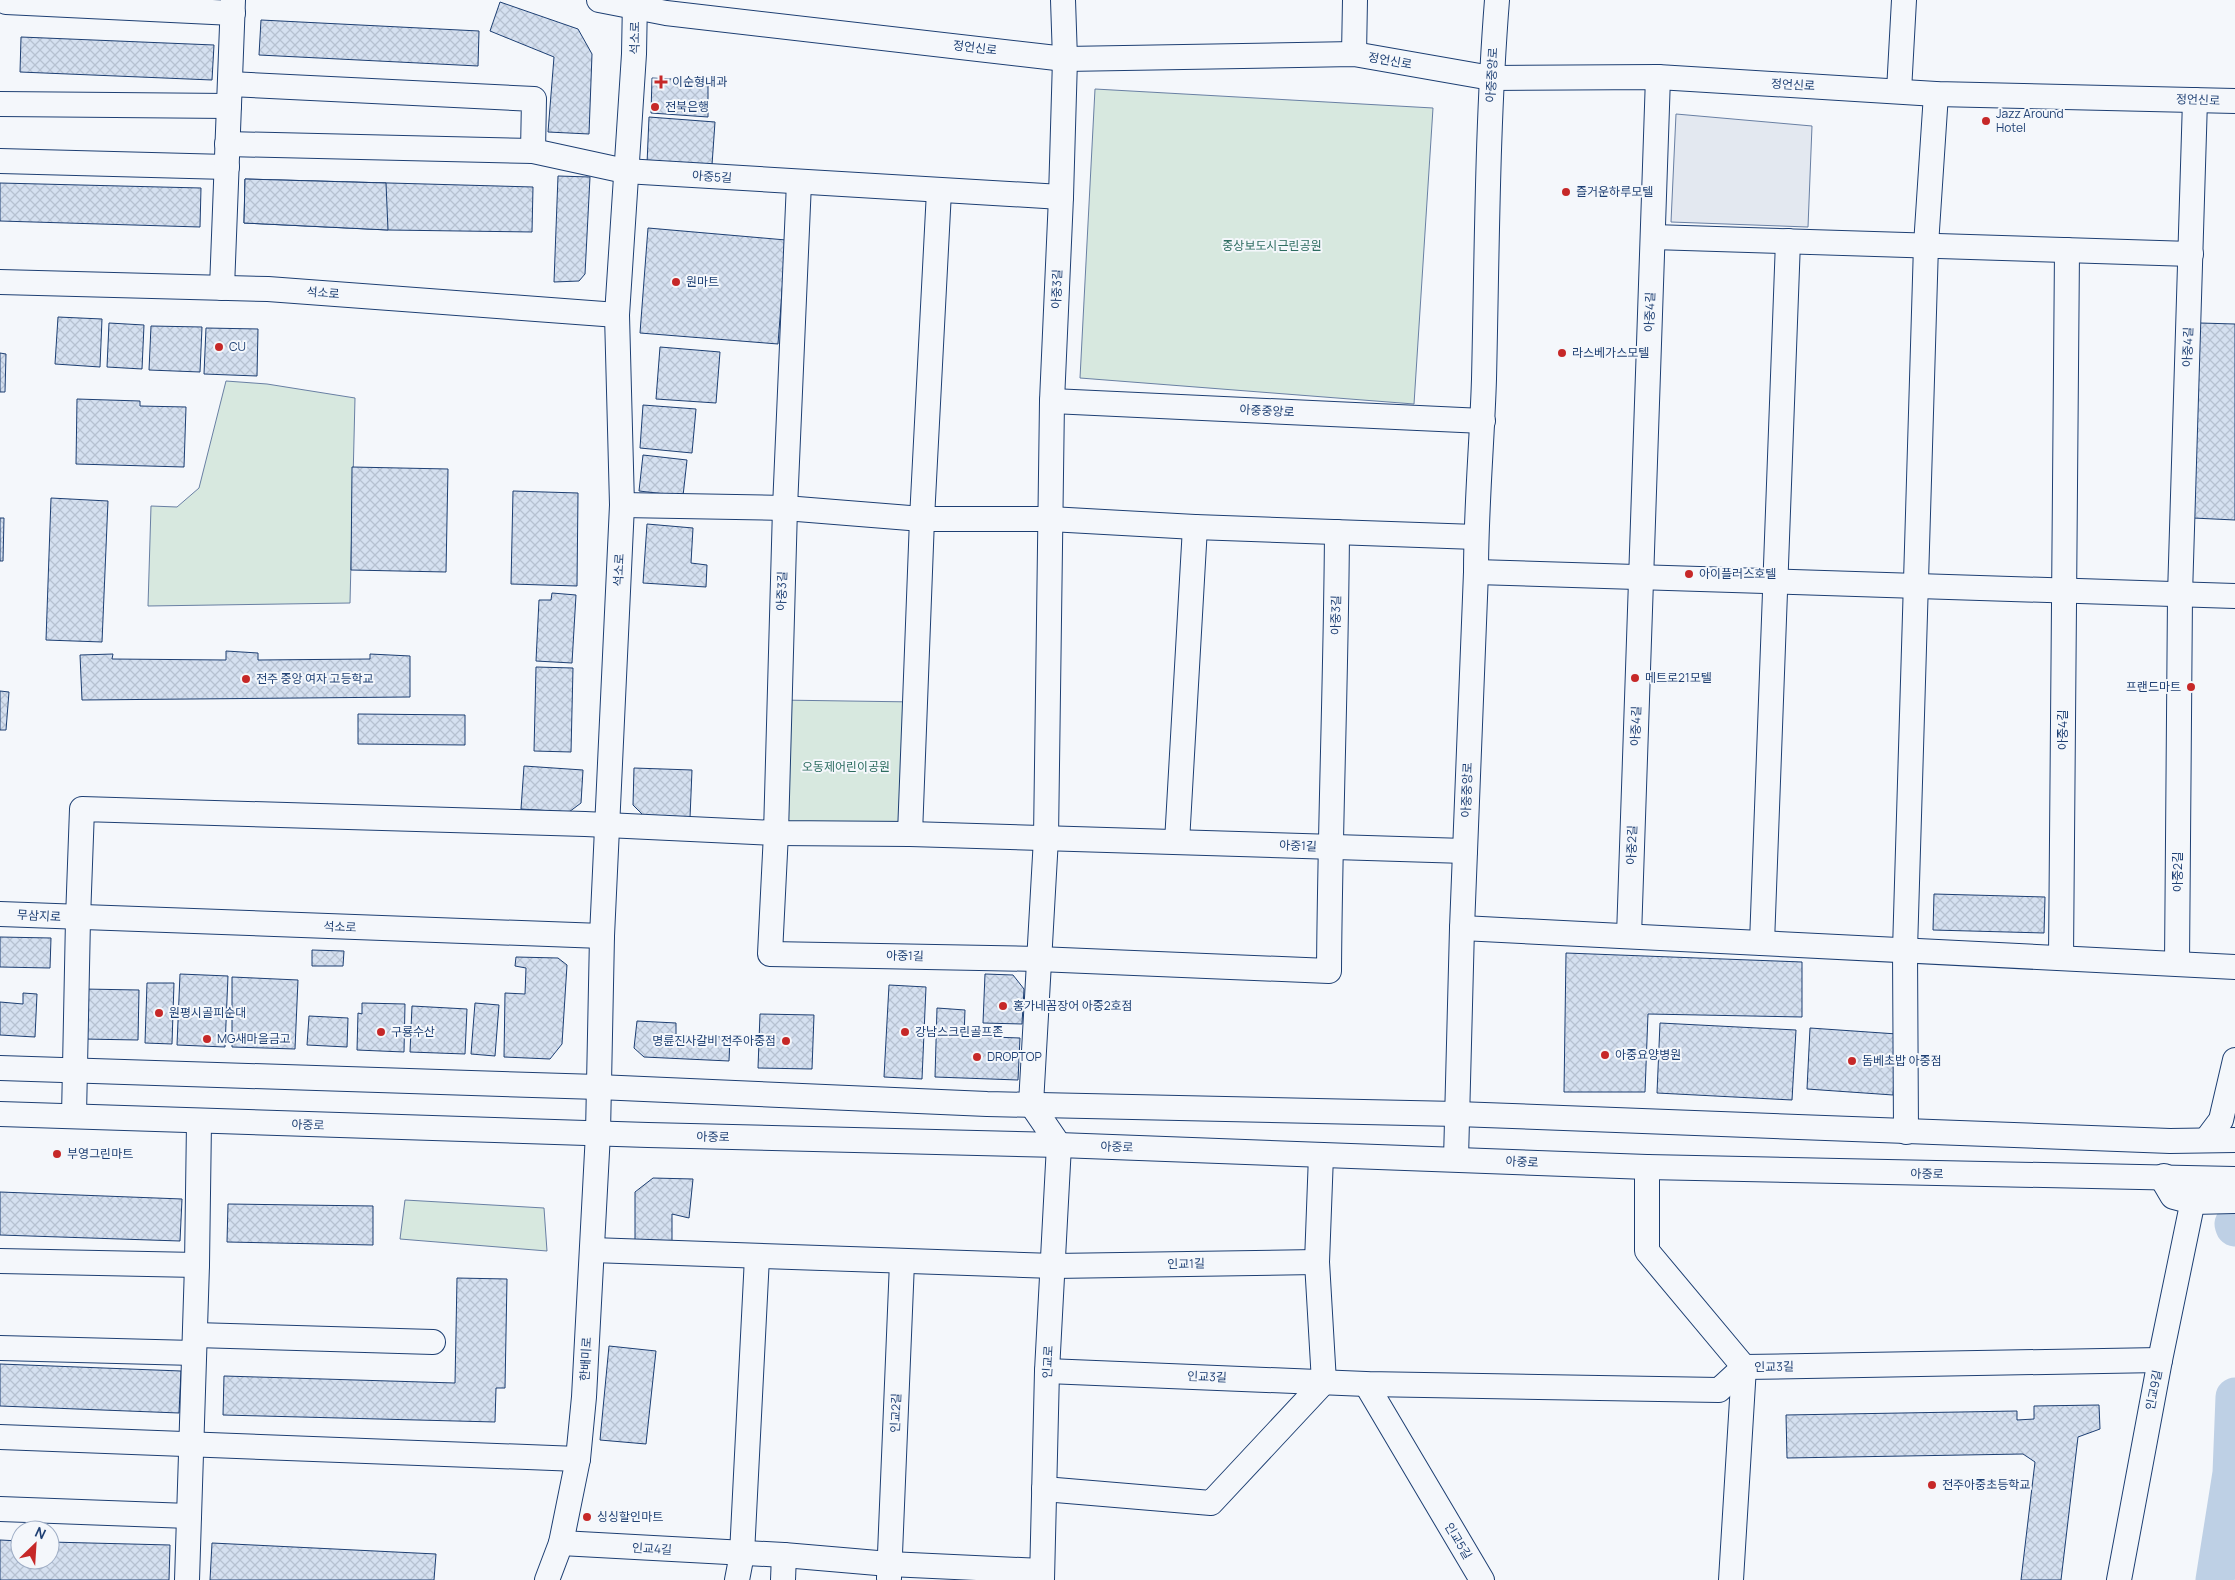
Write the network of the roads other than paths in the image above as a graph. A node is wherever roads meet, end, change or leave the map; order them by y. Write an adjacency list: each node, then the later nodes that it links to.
1 (599, 0): 7 (street, 정언신로)
2 (1063, 0): 10 (street, 아중3길)
3 (1355, 0): 9 (street, 정언신로)
4 (1497, 0): 12 (street, 아중중앙로)
5 (1904, 0): 13 (street)
6 (6, 2): 8 (street)
7 (635, 4): 10 (street, 정언신로); 23 (street, 석소로)
8 (233, 7): 15 (street)
9 (1354, 54): 10 (street, 정언신로); 12 (street, 정언신로)
10 (1065, 59): 26 (street, 아중3길)
11 (1658, 77): 12 (street, 정언신로); 13 (street, 정언신로); 27 (street, 아중4길)
12 (1491, 78): 36 (street, 아중중앙로)
13 (1899, 91): 14 (street, 정언신로)
14 (1936, 94): 16 (street, 정언신로); 29 (street)
15 (229, 95): 18 (street); 19 (street); 20 (street)
16 (2195, 100): 17 (street, 정언신로); 31 (street, 아중4길)
17 (2235, 101)
18 (0, 104)
19 (227, 144): 20 (street, 아중5길); 22 (street)
20 (533, 151): 23 (street, 아중5길)
21 (0, 161): 22 (street)
22 (227, 167): 33 (street)
23 (625, 171): 24 (street, 아중5길); 34 (street, 석소로)
24 (800, 182): 25 (street, 아중5길); 38 (street, 아중3길)
25 (939, 191): 26 (street, 아중5길); 39 (street)
26 (1061, 197): 35 (street, 아중3길)
27 (1653, 237): 28 (street); 45 (street, 아중4길)
28 (1788, 241): 29 (street); 46 (street)
29 (1926, 246): 30 (street); 47 (street)
30 (2067, 250): 31 (street); 48 (street, 아중4길)
31 (2191, 254): 49 (street, 아중4길)
32 (0, 282): 33 (street, 석소로)
33 (222, 288): 34 (street, 석소로)
34 (617, 315): 37 (street, 석소로)
35 (1052, 401): 36 (street, 아중중앙로); 40 (street, 아중3길)
36 (1482, 420): 43 (street, 아중중앙로)
37 (622, 505): 38 (street); 55 (street, 석소로)
38 (784, 508): 39 (street); 51 (street, 아중3길)
39 (922, 519): 40 (street); 57 (street)
40 (1050, 519): 41 (street); 58 (street, 아중3길)
41 (1194, 527): 42 (street); 59 (street)
42 (1337, 532): 43 (street); 52 (street, 아중3길)
43 (1476, 536): 44 (street, 아중중앙로)
44 (1476, 572): 45 (street); 61 (street, 아중중앙로)
45 (1641, 577): 46 (street); 53 (street, 아중4길)
46 (1775, 582): 47 (street); 67 (street)
47 (1916, 586): 48 (street); 68 (street)
48 (2064, 591): 49 (street); 69 (street, 아중4길)
49 (2180, 595): 50 (street); 54 (street, 아중4길)
50 (2235, 596)
51 (779, 674): 56 (street, 아중1길)
52 (1336, 699): 60 (street, 아중1길)
53 (1635, 754): 66 (street, 아중2길)
54 (2179, 780): 71 (street, 아중2길)
55 (607, 825): 56 (street, 아중1길); 63 (street); 65 (street, 석소로)
56 (776, 833): 57 (street, 아중1길); 70 (street, 아중1길)
57 (910, 834): 58 (street, 아중1길)
58 (1046, 838): 59 (street, 아중1길); 70 (street)
59 (1177, 842): 60 (street, 아중1길)
60 (1330, 846): 61 (street, 아중1길); 70 (street)
61 (1465, 851): 64 (street, 아중중앙로)
62 (0, 914): 63 (street, 무삼지로)
63 (78, 918): 65 (street, 석소로); 75 (street)
64 (1462, 928): 66 (street); 79 (street, 아중중앙로)
65 (602, 936): 76 (street, 석소로)
66 (1629, 936): 67 (street)
67 (1762, 943): 68 (street)
68 (1904, 950): 69 (street); 82 (street)
69 (2061, 958): 71 (street)
70 (1038, 959): 77 (street)
71 (2178, 963): 72 (street)
72 (2235, 967)
73 (2235, 1060): 84 (street)
74 (0, 1068): 75 (street)
75 (75, 1071): 76 (street); 80 (street)
76 (598, 1087): 77 (street); 83 (street, 석소로)
77 (1031, 1104): 79 (street); 86 (street)
78 (0, 1114): 80 (street, 아중로)
79 (1457, 1114): 82 (street); 88 (street, 아중중앙로)
80 (74, 1116): 81 (street, 아중로)
81 (199, 1122): 83 (street, 아중로); 99 (street)
82 (1906, 1132): 84 (street)
83 (598, 1133): 86 (street, 아중로); 94 (street, 한배미로)
84 (2206, 1140): 85 (street)
85 (2235, 1140)
86 (1059, 1145): 87 (street, 아중로); 100 (street, 인교로)
87 (1321, 1155): 88 (street, 아중로); 98 (street)
88 (1456, 1159): 89 (street, 아중로)
89 (1647, 1167): 90 (street, 아중로); 105 (street)
90 (2164, 1178): 91 (street, 아중로); 93 (main road)
91 (2235, 1179)
92 (2235, 1199): 93 (main road)
93 (2194, 1200): 104 (street, 인교9길)
94 (592, 1250): 95 (street); 111 (street, 한배미로)
95 (757, 1257): 97 (street); 116 (street)
96 (0, 1261): 99 (street)
97 (902, 1262): 100 (street); 118 (street, 인교2길)
98 (1317, 1262): 100 (street, 인교1길); 107 (street)
99 (197, 1265): 102 (street)
100 (1054, 1266): 106 (street, 인교로)
101 (433, 1342): 102 (street)
102 (194, 1344): 103 (street); 110 (street)
103 (0, 1348)
104 (2160, 1360): 105 (street, 인교3길); 126 (street, 인교9길)
105 (1744, 1368): 108 (street, 인교3길); 125 (street)
106 (1047, 1371): 107 (street, 인교3길); 112 (street, 인교로)
107 (1324, 1382): 108 (street, 인교3길); 112 (street)
108 (1366, 1384): 124 (street, 인교5길)
109 (0, 1437): 110 (street)
110 (191, 1444): 111 (street); 114 (street)
111 (578, 1459): 115 (street, 한배미로)
112 (1044, 1489): 119 (street, 인교로)
113 (0, 1509): 114 (street)
114 (189, 1516): 120 (street)
115 (561, 1543): 116 (street, 인교4길); 121 (street, 한배미로)
116 (742, 1554): 117 (street, 인교4길); 122 (street)
117 (784, 1555): 118 (street, 인교4길); 123 (street)
118 (889, 1572): 119 (street, 인교4길)
119 (1042, 1575)
120 (187, 1580)
121 (547, 1580)
122 (737, 1580)
123 (783, 1580)
124 (1482, 1580)
125 (1731, 1580)
126 (2118, 1580)

